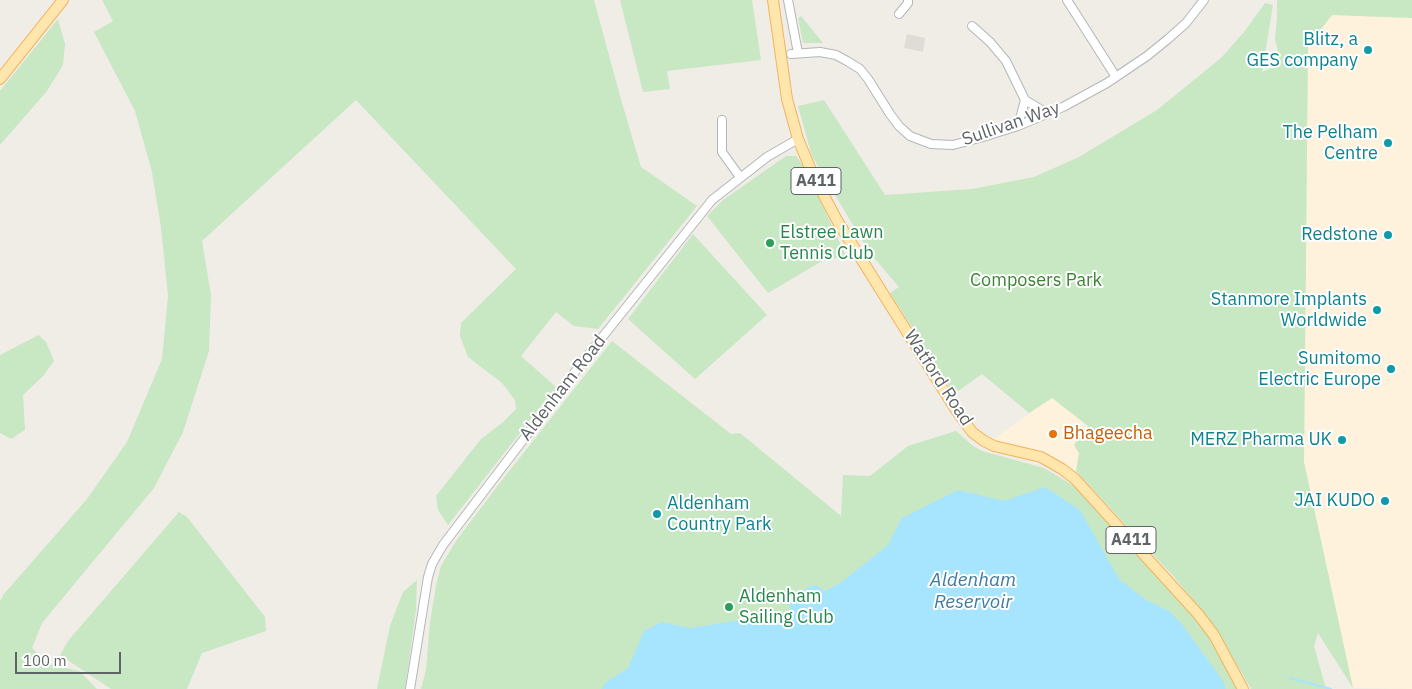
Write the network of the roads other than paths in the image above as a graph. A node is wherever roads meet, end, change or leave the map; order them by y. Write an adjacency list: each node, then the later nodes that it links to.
1 (63, 0): 10 (main road)
2 (773, 0): 15 (main road, Watford Road / A411)
3 (788, 0): 14 (street, Sullivan Way)
4 (908, 0): 7 (street)
5 (1067, 0): 9 (street)
6 (1201, 2): 9 (street, Sullivan Way)
7 (899, 14)
8 (972, 26): 11 (street)
9 (1116, 77): 12 (street, Sullivan Way)
10 (0, 79)
11 (1025, 100): 12 (street); 14 (street)
12 (1048, 114): 14 (street, Sullivan Way)
13 (722, 120): 16 (street)
14 (1018, 126)
15 (798, 139): 16 (street, Aldenham Road); 18 (main road, Watford Road / A411)
16 (740, 177): 17 (street, Aldenham Road)
17 (410, 689)
18 (1243, 689)

